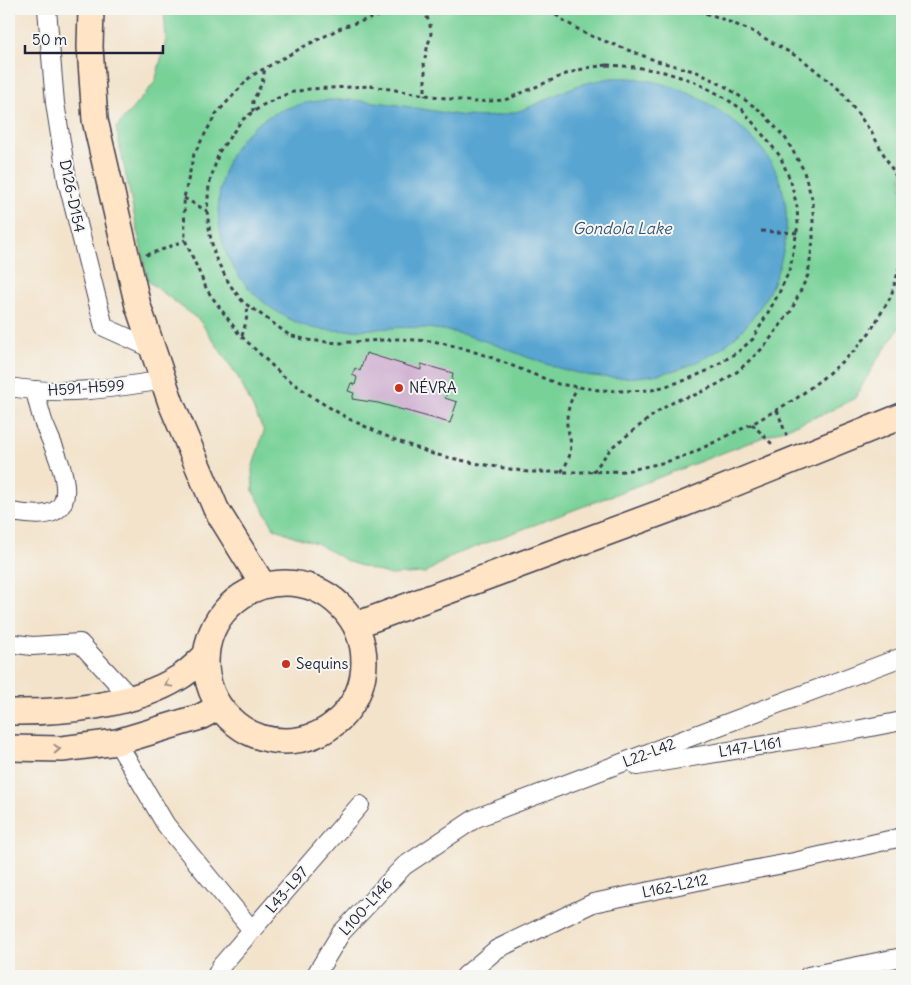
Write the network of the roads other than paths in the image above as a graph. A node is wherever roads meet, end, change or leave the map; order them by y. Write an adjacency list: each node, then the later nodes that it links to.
1 (47, 9): 3 (street, D126-D154)
2 (92, 9): 3 (street)
3 (153, 349): 4 (street)
4 (164, 380): 6 (street, H591-H599); 9 (street)
5 (9, 387): 6 (street, H591-H599)
6 (35, 390): 8 (street)
7 (902, 416): 10 (street)
8 (9, 512)
9 (264, 585): 10 (street); 12 (street)
10 (356, 625): 15 (street)
11 (9, 643): 14 (street)
12 (206, 654): 14 (street, one-way to 14); 15 (street)
13 (902, 657): 20 (street, L22-L42)
14 (131, 698): 16 (street)
15 (219, 707): 18 (street)
16 (9, 712)
17 (902, 721): 20 (street, L147-L161)
18 (118, 742): 19 (street, one-way to 18); 24 (street)
19 (9, 748)
20 (598, 772): 23 (street, L22-L42)
21 (360, 805): 24 (street, L43-L97)
22 (902, 836): 28 (street, L162-L212)
23 (404, 866): 27 (street, L100-L146)
24 (252, 930): 26 (street, L43-L97)
25 (902, 957): 29 (street)
26 (216, 976)
27 (315, 976)
28 (465, 976)
29 (808, 976)

